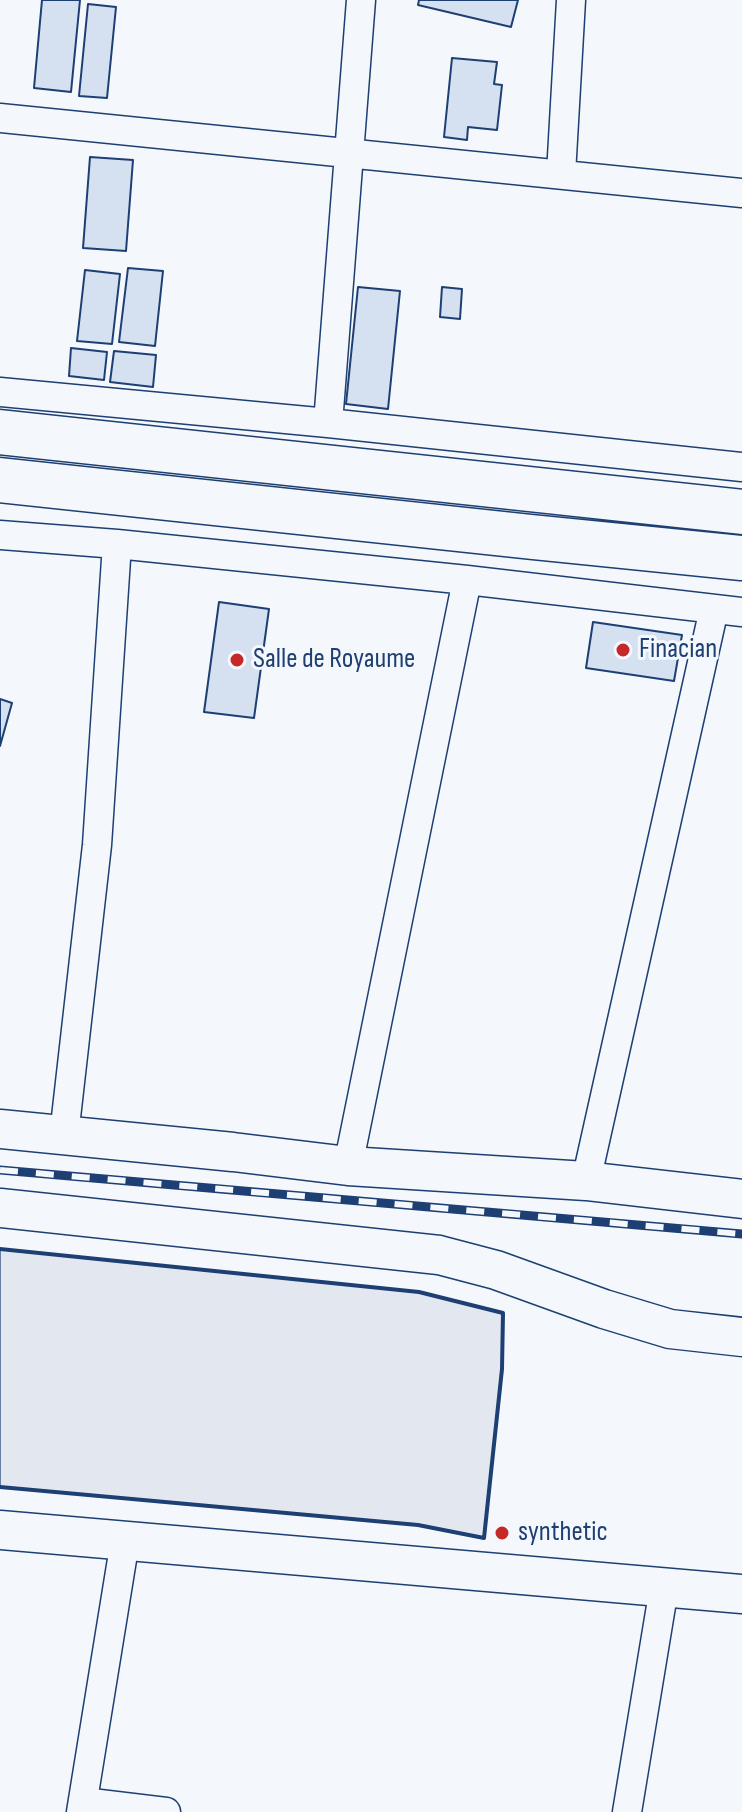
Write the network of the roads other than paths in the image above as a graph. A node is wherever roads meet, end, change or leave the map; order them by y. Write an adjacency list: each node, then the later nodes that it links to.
1 (361, 0): 4 (street)
2 (571, 0): 5 (street)
3 (0, 118): 4 (street)
4 (349, 153): 5 (street); 8 (street)
5 (561, 174): 6 (street)
6 (742, 193)
7 (0, 392): 8 (street)
8 (328, 423): 10 (street)
9 (0, 432): 12 (highway)
10 (742, 467)
11 (0, 480): 15 (highway)
12 (742, 512)
13 (0, 535): 14 (street)
14 (117, 544): 16 (street); 19 (street)
15 (742, 558)
16 (467, 580): 17 (street); 20 (street)
17 (728, 610): 21 (street)
18 (0, 1129): 19 (main road)
19 (64, 1135): 20 (main road)
20 (348, 1166): 21 (main road)
21 (586, 1181): 22 (main road)
22 (742, 1199)
23 (0, 1208): 24 (main road)
24 (742, 1337)
25 (0, 1530): 26 (main road)
26 (125, 1541): 27 (main road); 29 (street)
27 (664, 1588): 28 (main road); 31 (street)
28 (742, 1594)
29 (82, 1807): 30 (street)
30 (166, 1812)
31 (627, 1812)

